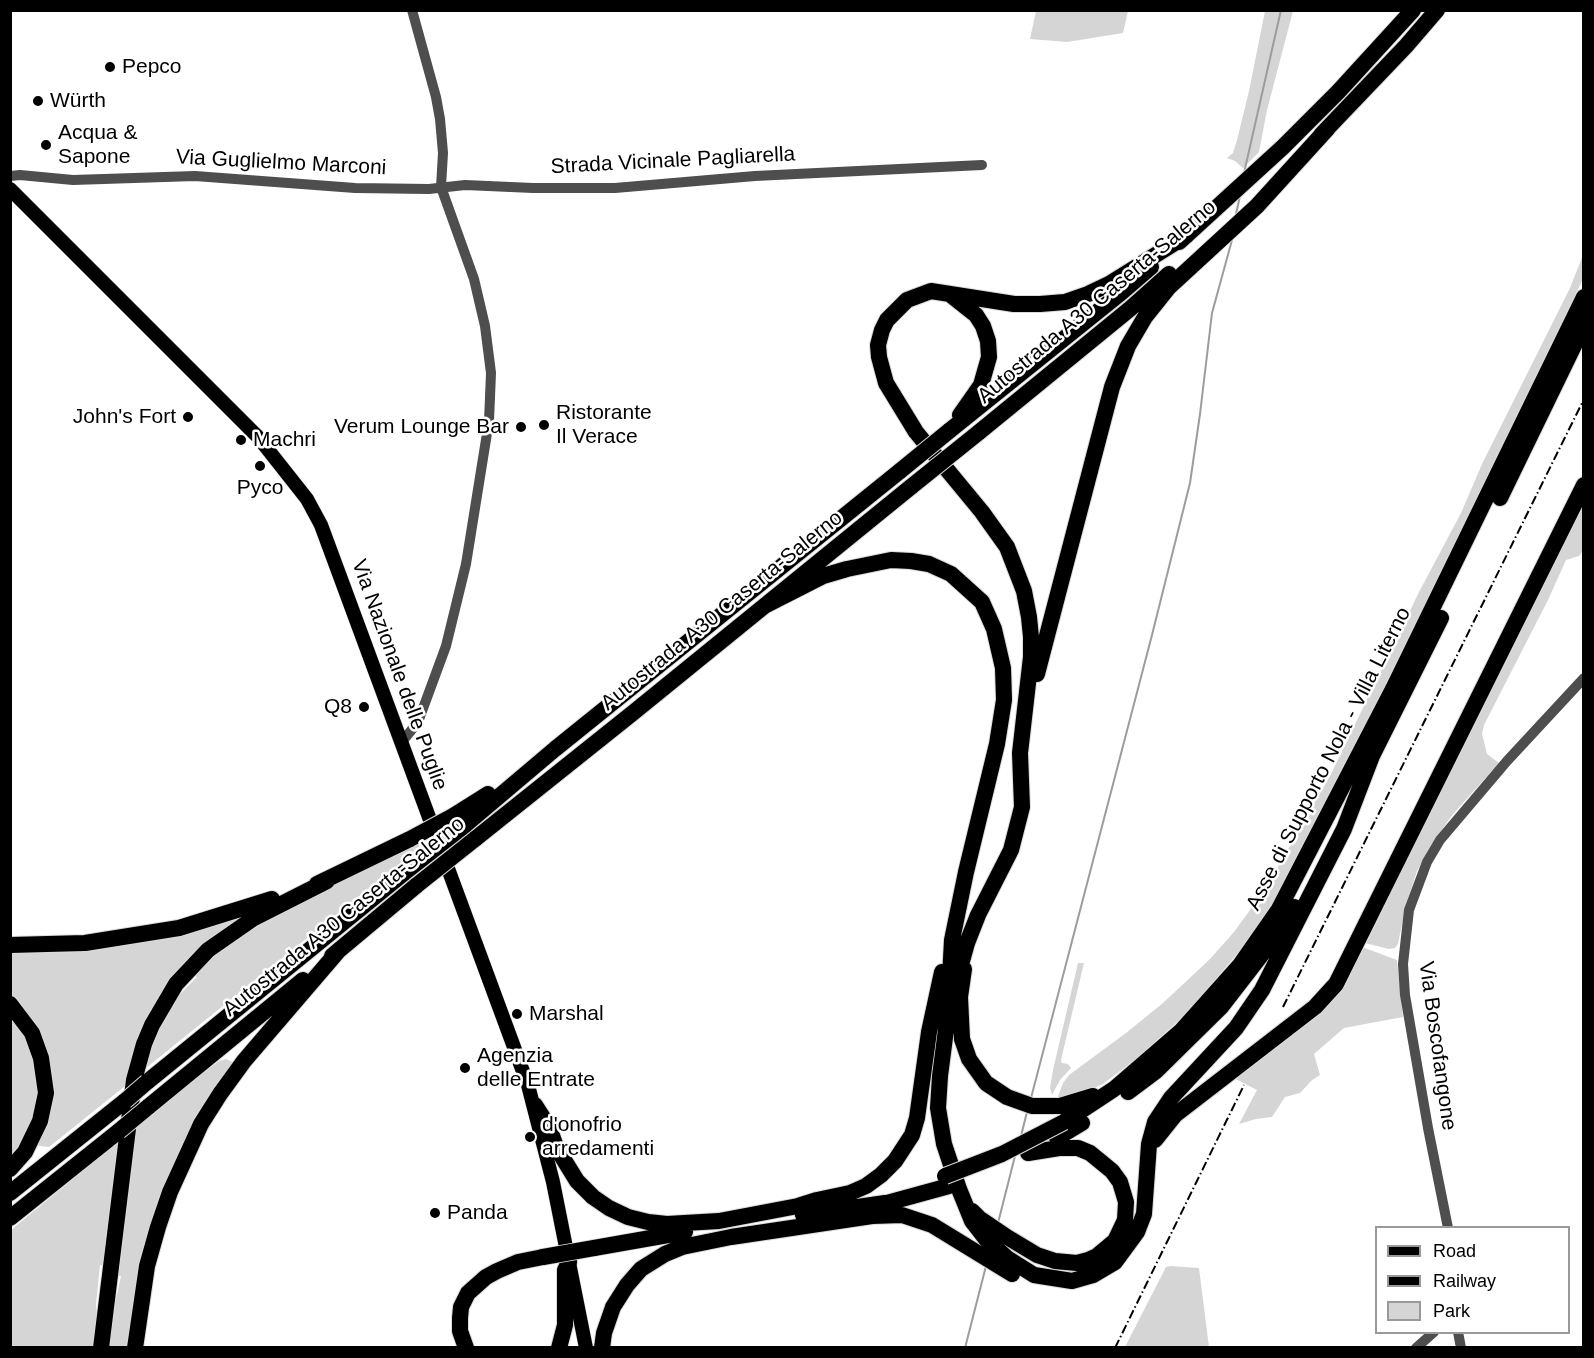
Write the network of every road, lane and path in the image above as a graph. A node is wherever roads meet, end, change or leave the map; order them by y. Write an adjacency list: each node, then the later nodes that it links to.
1 (412, 10): 6 (street)
2 (1413, 10): 8 (highway, Autostrada A30 Caserta-Salerno)
3 (1437, 10): 9 (highway)
4 (982, 165): 6 (street, Strada Vicinale Pagliarella)
5 (10, 176): 6 (street, Via Guglielmo Marconi)
6 (441, 187): 19 (street)
7 (10, 189): 19 (main road, Via Nazionale delle Puglie)
8 (1186, 236): 10 (highway); 13 (highway, Autostrada A30 Caserta-Salerno)
9 (1206, 247): 15 (highway, Autostrada A30 Caserta-Salerno, bridge); 18 (highway)
10 (946, 292): 13 (highway); 16 (highway)
11 (1584, 297): 29 (highway, Asse di Supporto Nola - Villa Literno)
12 (1584, 325): 21 (highway, Asse di Supporto Nola - Villa Literno)
13 (949, 431): 22 (highway, Autostrada A30 Caserta-Salerno, bridge)
14 (1584, 485): 31 (highway)
15 (765, 605): 20 (highway); 22 (highway, Autostrada A30 Caserta-Salerno)
16 (1027, 677): 18 (highway); 20 (highway)
17 (1584, 678): 40 (street, Via Boscofangone)
18 (1024, 715): 24 (highway)
19 (401, 743): 28 (main road, Via Nazionale delle Puglie)
20 (997, 744): 24 (highway)
21 (1372, 756): 30 (highway, Asse di Supporto Nola - Villa Literno); 31 (highway)
22 (464, 827): 23 (highway, bridge); 26 (highway, Autostrada A30 Caserta-Salerno, bridge); 34 (highway, Autostrada A30 Caserta-Salerno, bridge)
23 (327, 881): 25 (highway); 45 (highway)
24 (959, 941): 29 (highway); 33 (highway); 36 (highway)
25 (10, 945)
26 (340, 950): 37 (highway, Autostrada A30 Caserta-Salerno, bridge); 46 (highway)
27 (10, 1004): 32 (highway)
28 (535, 1105): 38 (highway); 43 (main road, Via Nazionale delle Puglie)
29 (1062, 1114): 33 (highway, Asse di Supporto Nola - Villa Literno, bridge)
30 (1055, 1143): 33 (highway, Asse di Supporto Nola - Villa Literno); 42 (highway)
31 (1147, 1164): 42 (highway)
32 (10, 1169)
33 (951, 1184): 35 (highway, Asse di Supporto Nola - Villa Literno); 36 (highway, Asse di Supporto Nola - Villa Literno); 42 (highway)
34 (10, 1193)
35 (885, 1203): 39 (highway); 41 (highway)
36 (798, 1206): 38 (highway)
37 (10, 1218)
38 (719, 1221): 41 (highway)
39 (803, 1225): 42 (highway); 50 (highway)
40 (1448, 1226)
41 (681, 1233): 47 (highway, bridge)
42 (986, 1240)
43 (569, 1262): 48 (highway); 49 (main road, Via Nazionale delle Puglie)
44 (1432, 1334): 51 (street)
45 (101, 1347)
46 (135, 1347)
47 (466, 1347)
48 (559, 1347)
49 (586, 1347)
50 (602, 1347)
51 (1416, 1347)

